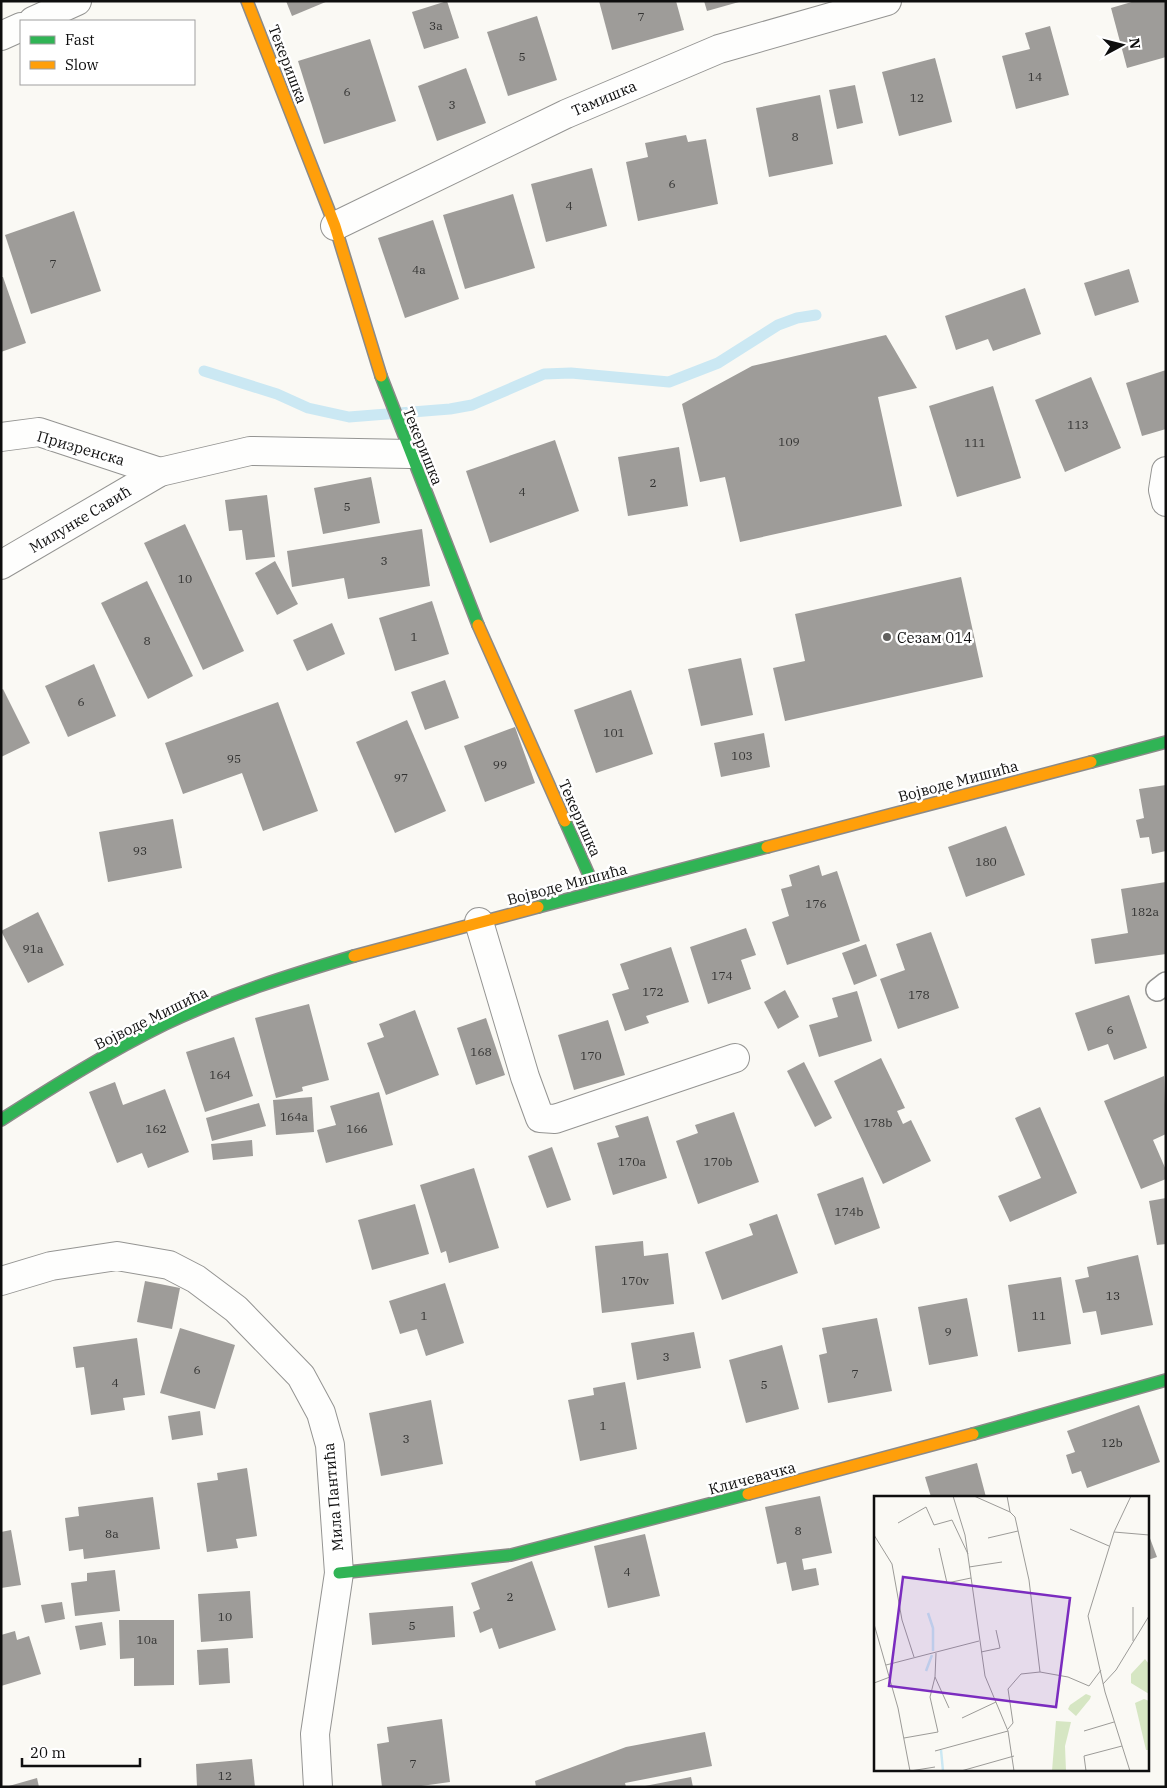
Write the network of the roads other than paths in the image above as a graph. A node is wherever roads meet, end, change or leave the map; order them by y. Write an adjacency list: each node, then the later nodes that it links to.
1 (77, 1): 4 (street)
2 (247, 1): 7 (street, Текеришка)
3 (887, 1): 7 (street, Тамишка)
4 (35, 20)
5 (20, 27): 6 (street)
6 (1, 36)
7 (334, 226): 9 (street, Текеришка)
8 (1, 437): 11 (street, Призренска)
9 (407, 447): 11 (street); 15 (street, Текеришка)
10 (1166, 471): 12 (street)
11 (160, 472): 13 (street, Милунке Савић)
12 (1166, 502)
13 (1, 565)
14 (1166, 742): 15 (street, Војводе Мишића)
15 (596, 892): 16 (street, Војводе Мишића)
16 (479, 922): 17 (street); 18 (street, Војводе Мишића)
17 (735, 1058)
18 (1, 1120)
19 (1, 1281): 21 (street, Мила Пантића)
20 (1166, 1380): 21 (street, Кличевачка)
21 (340, 1573): 22 (street, Мила Пантића)
22 (318, 1787)

